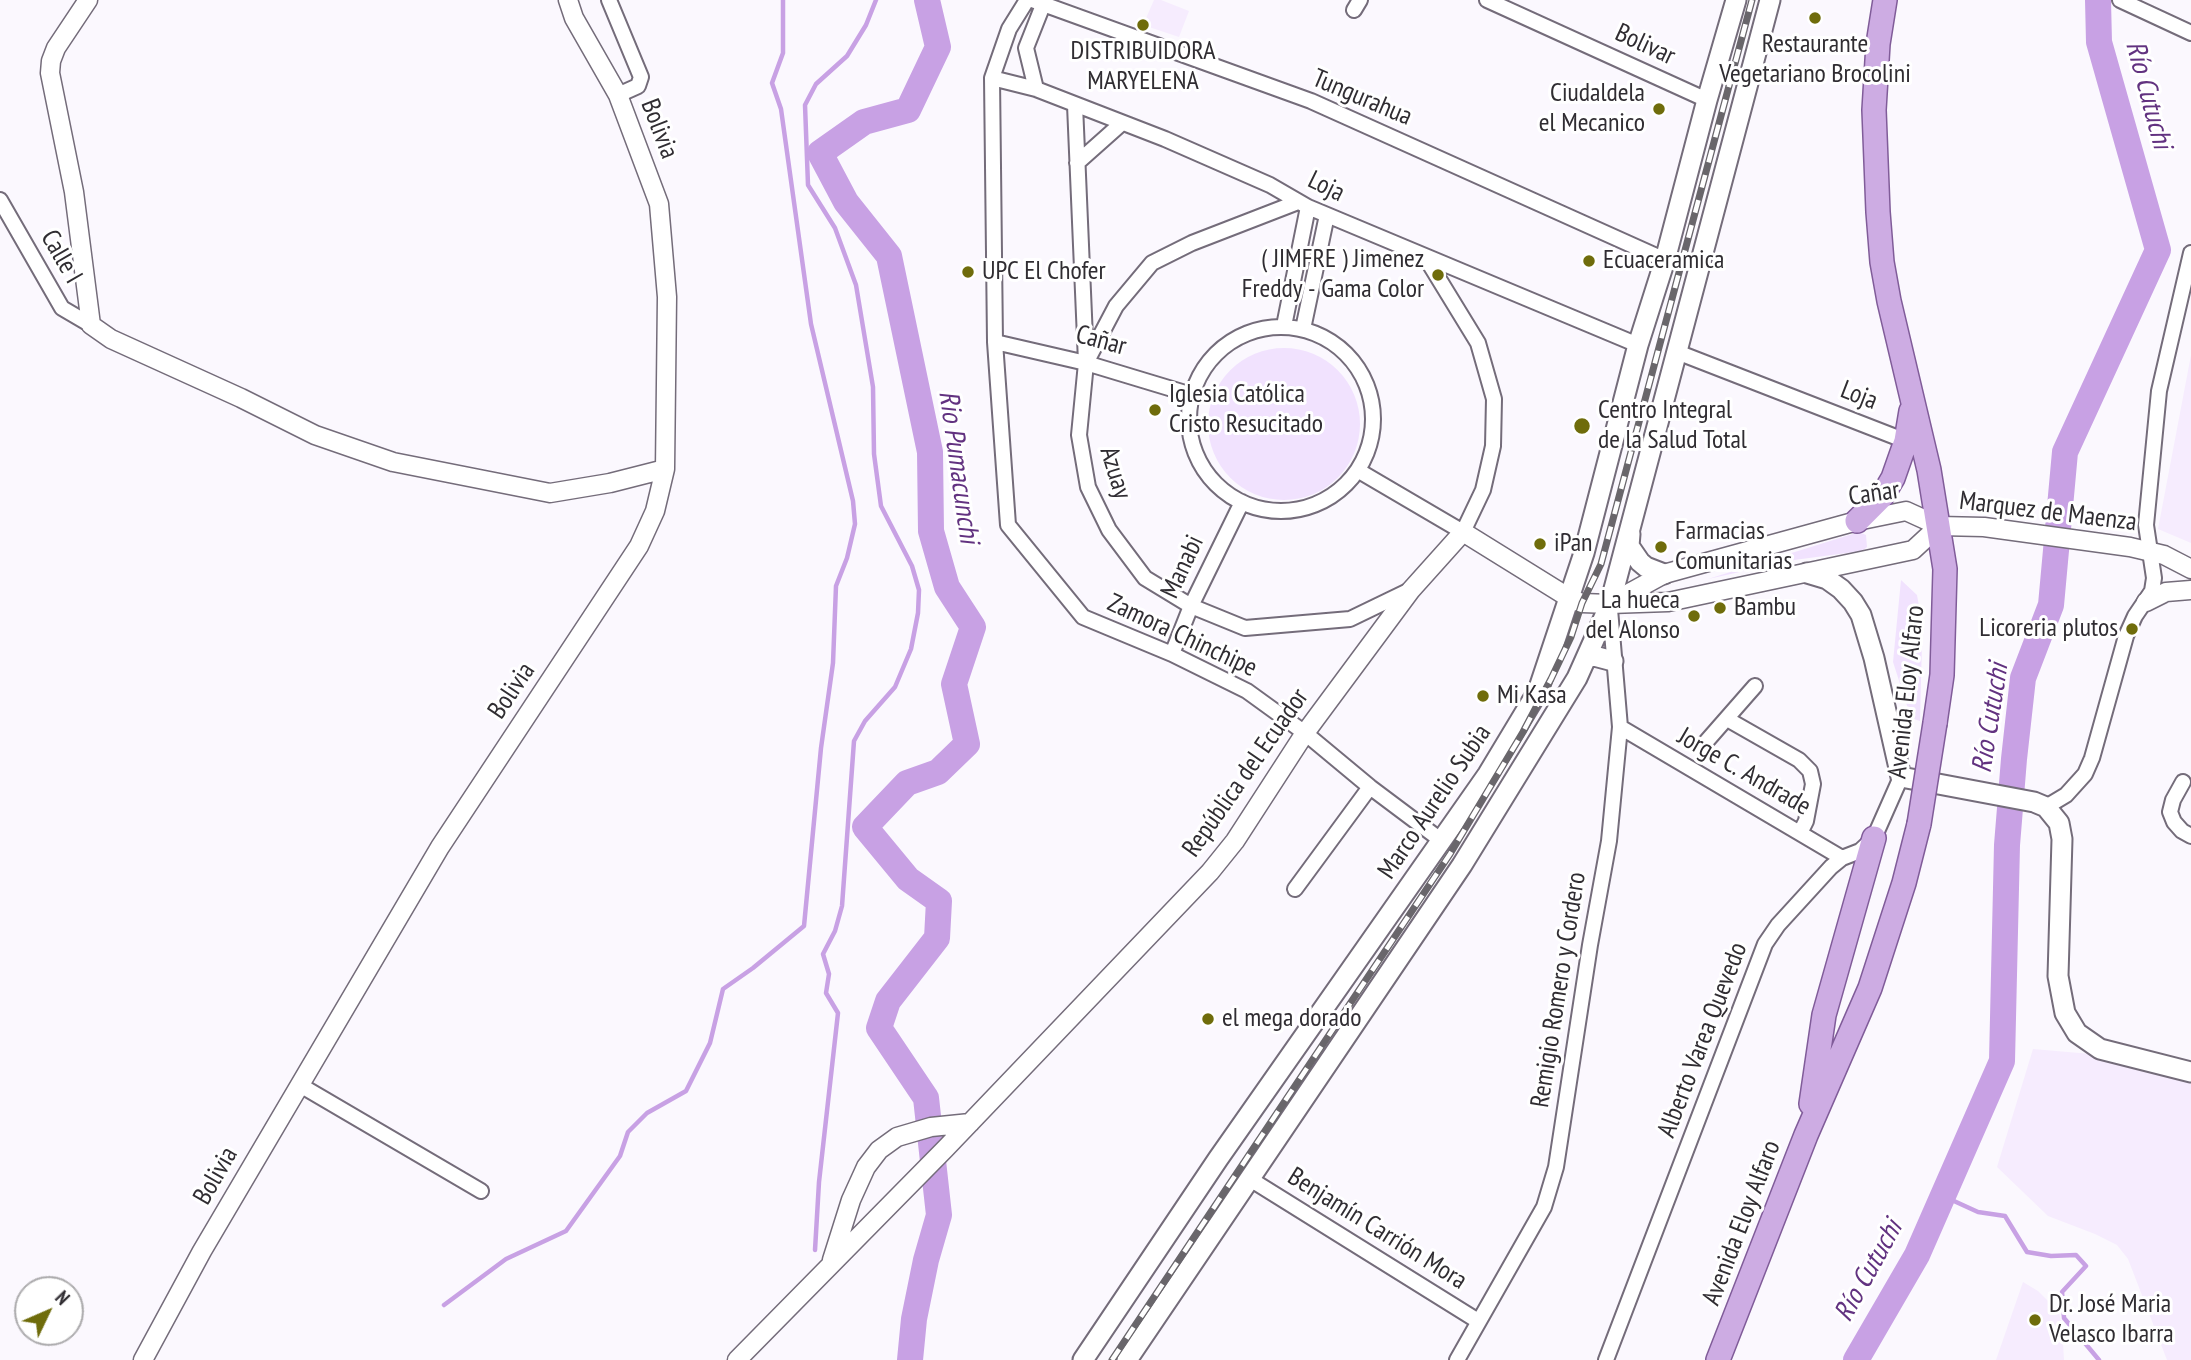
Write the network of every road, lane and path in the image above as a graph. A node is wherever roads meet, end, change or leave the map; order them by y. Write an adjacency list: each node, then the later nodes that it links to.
1 (88, 0): 24 (street)
2 (568, 0): 13 (street, Bolivia)
3 (609, 0): 13 (street)
4 (1487, 0): 14 (street, Bolivar)
5 (1736, 0): 14 (main road, Marco Aurelio Subia)
6 (1770, 0): 29 (main road, Marco Aurelio Subia)
7 (1885, 0): 32 (main road, Avenida Eloy Alfaro)
8 (2120, 0): 10 (street)
9 (1036, 1): 11 (street, Zamora Chinchipe); 12 (street); 23 (street, Tungurahua)
10 (2191, 33)
11 (992, 78): 12 (street, Loja); 27 (street, Zamora Chinchipe)
12 (1036, 89): 15 (street, Loja)
13 (618, 95): 34 (street, Bolivia)
14 (1707, 100): 23 (main road, Marco Aurelio Subia)
15 (1075, 105): 16 (street, Loja); 17 (street)
16 (1122, 123): 17 (street); 19 (street, Loja)
17 (1077, 163): 30 (street)
18 (0, 200): 24 (street, Calle I)
19 (1303, 205): 20 (street, Loja); 25 (street); 30 (street, Azuay)
20 (1327, 215): 22 (street, Loja); 26 (street)
21 (2191, 253): 41 (street, Marquez de Maenza)
22 (1426, 258): 28 (street, Loja); 39 (street)
23 (1665, 260): 28 (main road, Marco Aurelio Subia)
24 (91, 325): 34 (street)
25 (1284, 326): 26 (street); 31 (street)
26 (1303, 329): 35 (street)
27 (995, 342): 30 (street, Cañar); 51 (street, Zamora Chinchipe)
28 (1638, 345): 47 (main road, Marco Aurelio Subia)
29 (1677, 352): 33 (street, Loja); 40 (main road, Marco Aurelio Subia)
30 (1087, 363): 31 (street, Cañar); 50 (street, Azuay)
31 (1192, 395): 36 (street)
32 (1912, 397): 33 (main road); 38 (main road, Avenida Eloy Alfaro)
33 (1906, 441): 37 (main road)
34 (665, 469): 72 (street, Bolivia)
35 (1359, 471): 36 (street); 39 (street)
36 (1241, 502): 50 (street, Manabi)
37 (1857, 521): 38 (street, Cañar); 44 (street, Cañar)
38 (1939, 526): 41 (street, Marquez de Maenza); 43 (street); 74 (main road, Avenida Eloy Alfaro, bridge)
39 (1463, 532): 45 (street, República del Ecuador); 47 (street)
40 (1630, 533): 44 (main road); 49 (main road, Marco Aurelio Subia)
41 (2150, 551): 42 (street, Marquez de Maenza); 48 (street, Marquez de Maenza)
42 (2191, 569)
43 (1807, 573): 49 (street); 59 (main road)
44 (1664, 574): 49 (street, Cañar)
45 (1411, 590): 50 (street, Azuay); 57 (street, República del Ecuador)
46 (2191, 590): 48 (street)
47 (1571, 599): 49 (street); 66 (main road, Marco Aurelio Subia)
48 (2146, 603): 62 (street, Marquez de Maenza)
49 (1610, 604): 52 (main road, Marco Aurelio Subia); 53 (street, Remigio Romero y Cordero)
50 (1191, 606): 51 (street, Manabi)
51 (1172, 654): 57 (street, Zamora Chinchipe)
52 (1586, 658): 53 (main road); 75 (main road, Marco Aurelio Subia)
53 (1613, 661): 56 (street, Remigio Romero y Cordero)
54 (1755, 686): 55 (street)
55 (1727, 719): 58 (street); 63 (street)
56 (1620, 727): 63 (street, Jorge C. Andrade); 78 (street, Remigio Romero y Cordero)
57 (1305, 733): 61 (street, Zamora Chinchipe); 73 (street, República del Ecuador)
58 (1705, 743)
59 (1901, 777): 62 (main road); 65 (street)
60 (2183, 782): 64 (street)
61 (1370, 787): 66 (street, Zamora Chinchipe); 68 (street)
62 (2046, 807): 69 (main road)
63 (1800, 833): 67 (street, Jorge C. Andrade)
64 (2191, 836)
65 (1874, 838): 67 (street, Alberto Varea Quevedo); 74 (main road)
66 (1442, 842): 81 (main road, Marco Aurelio Subia)
67 (1842, 858): 84 (street, Alberto Varea Quevedo)
68 (1295, 889)
69 (2128, 1056): 70 (main road); 71 (main road)
70 (2191, 1061)
71 (2191, 1072)
72 (300, 1085): 76 (street); 79 (street, Bolivia)
73 (970, 1124): 77 (street, República del Ecuador); 77 (street, República del Ecuador)
74 (1807, 1135): 85 (main road, Avenida Eloy Alfaro)
75 (1250, 1179): 78 (street, Benjamín Carrión Mora); 82 (main road, Marco Aurelio Subia)
76 (481, 1191)
77 (831, 1264): 80 (street, República del Ecuador)
78 (1478, 1321): 83 (street, Remigio Romero y Cordero)
79 (143, 1360)
80 (737, 1360)
81 (1083, 1360)
82 (1127, 1360)
83 (1457, 1360)
84 (1606, 1360)
85 (1718, 1360)

